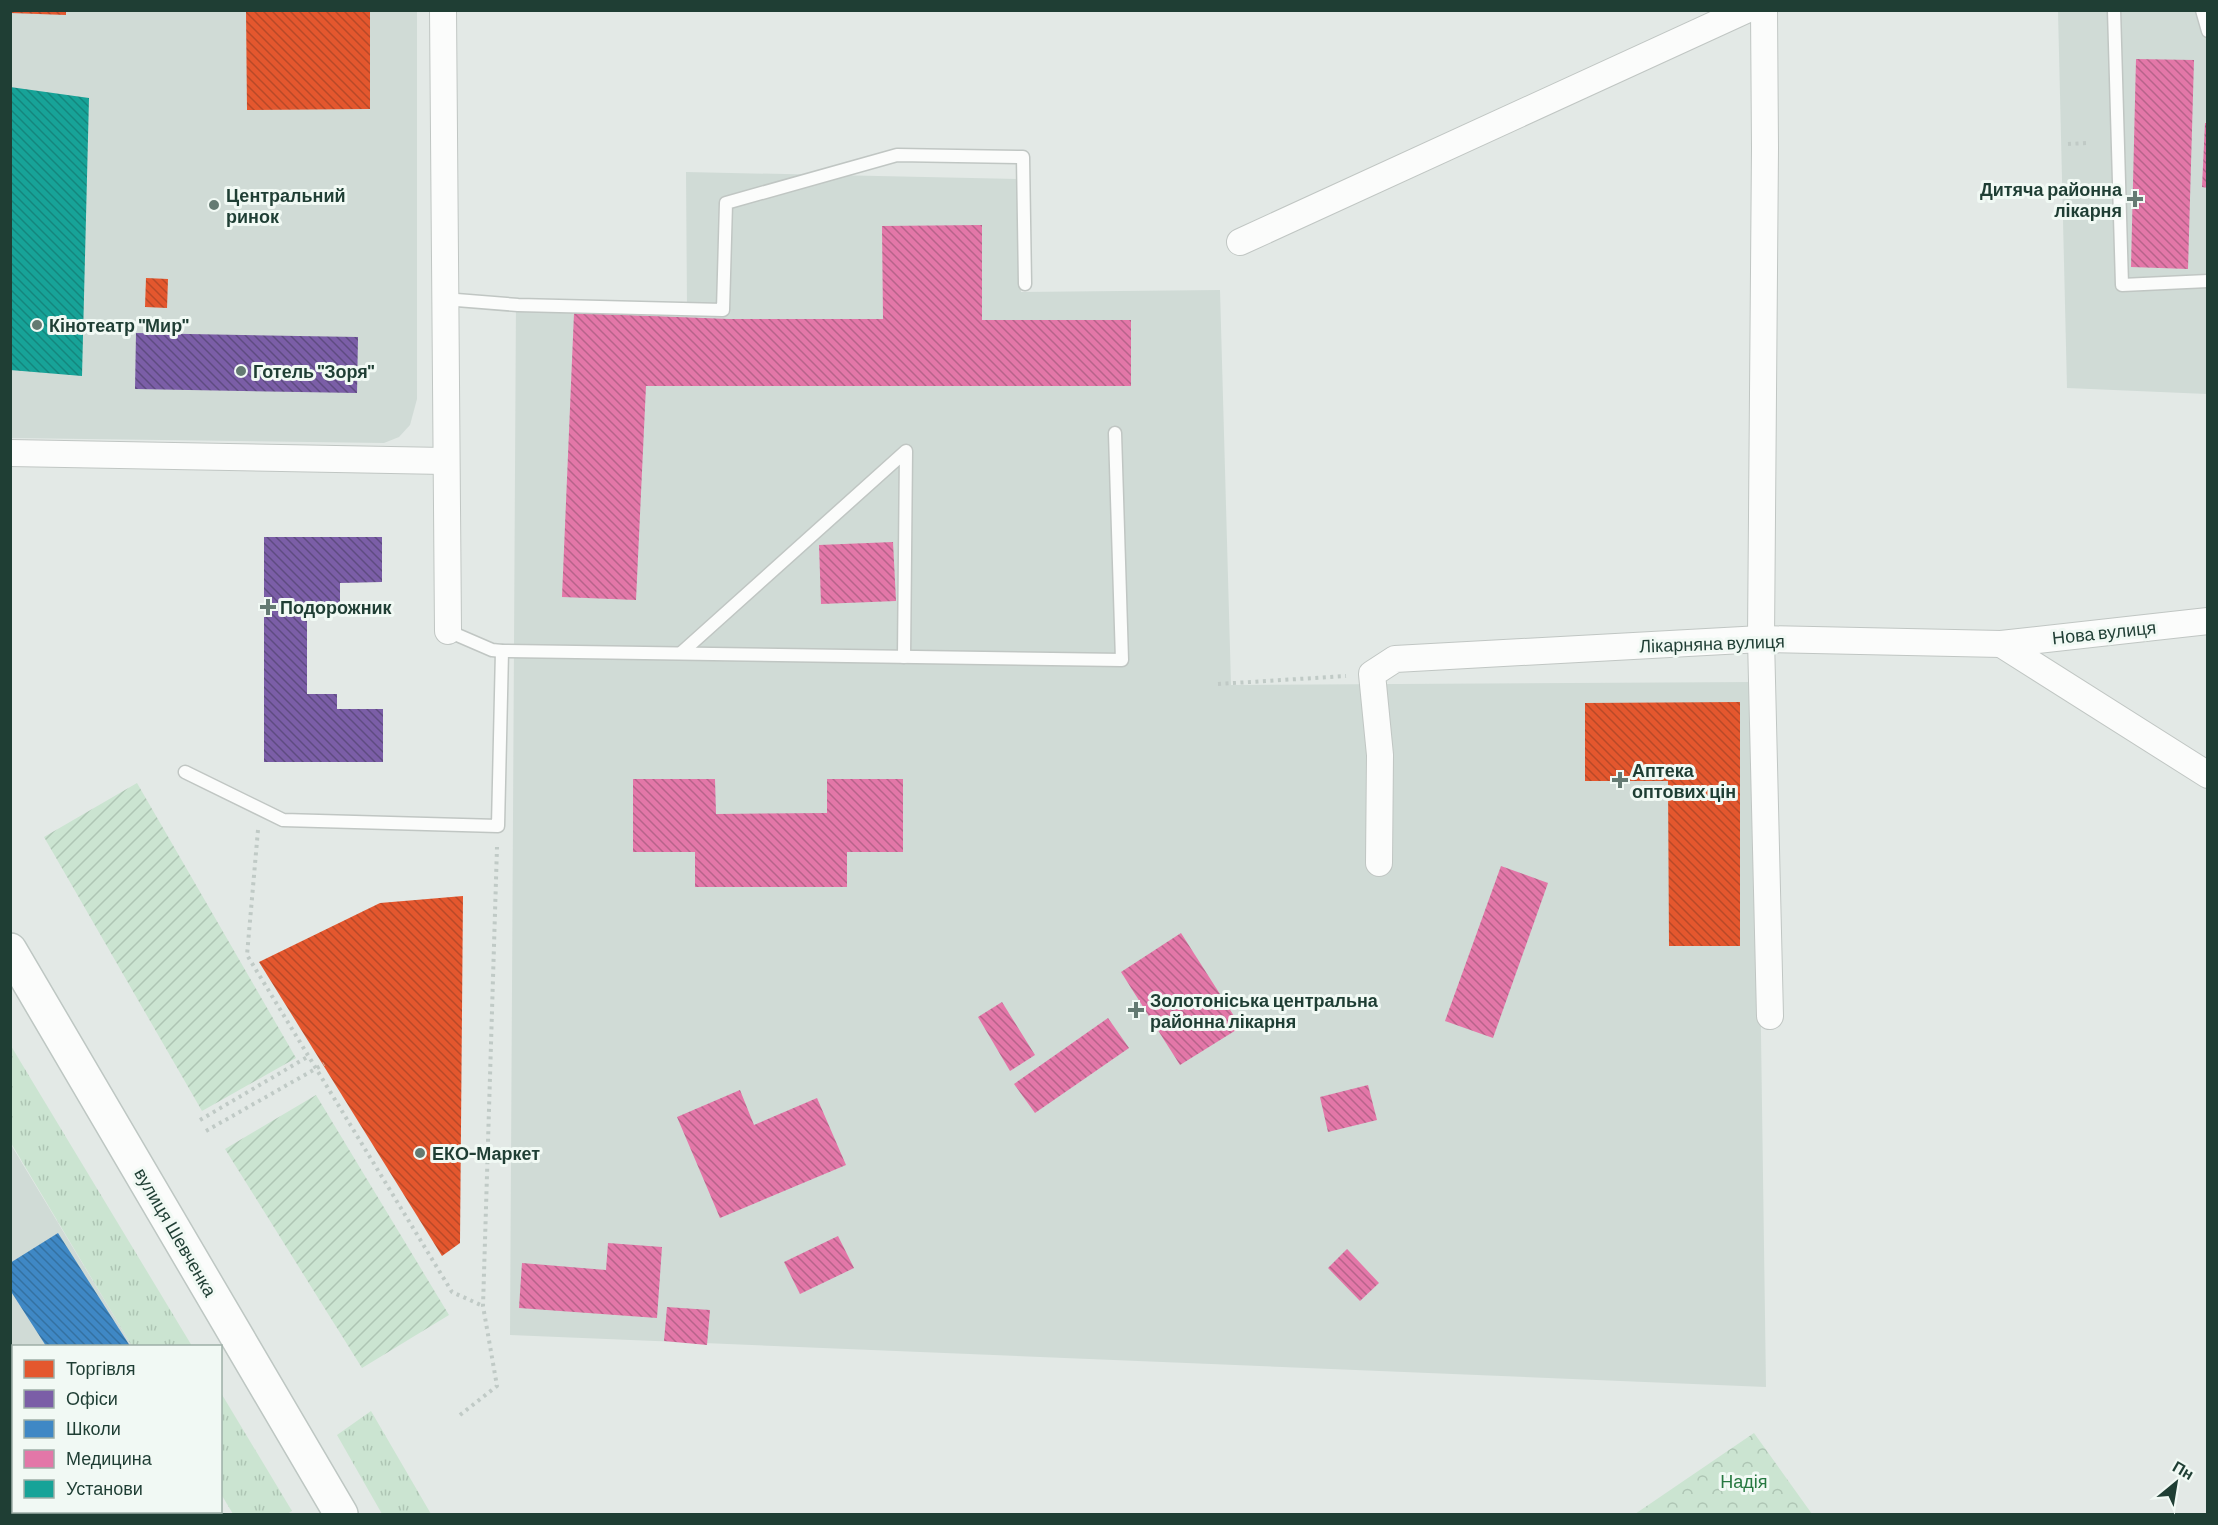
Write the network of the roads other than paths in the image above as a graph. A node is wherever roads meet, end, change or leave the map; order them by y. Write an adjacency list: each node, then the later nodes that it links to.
1 (443, 10): 10 (street)
2 (1746, 10): 7 (street)
3 (1764, 10): 16 (street)
4 (2114, 10): 8 (lane)
5 (2202, 10): 6 (lane)
6 (2208, 30)
7 (1240, 242)
8 (2208, 281)
9 (1025, 284): 10 (lane)
10 (444, 299): 13 (street)
11 (1115, 434): 20 (lane)
12 (10, 453): 13 (street)
13 (445, 461): 15 (street)
14 (2208, 621): 17 (street, Нова вулиця)
15 (448, 631): 18 (lane)
16 (1761, 639): 17 (street, Лікарняна вулиця); 23 (street, Лікарняна вулиця); 25 (street)
17 (2001, 644): 22 (street)
18 (502, 651): 19 (lane); 21 (lane)
19 (681, 653): 20 (lane); 20 (lane)
20 (904, 657)
21 (185, 772)
22 (2208, 775)
23 (1379, 863)
24 (10, 950): 26 (main road, вулиця Шевченка)
25 (1770, 1016)
26 (341, 1515)

